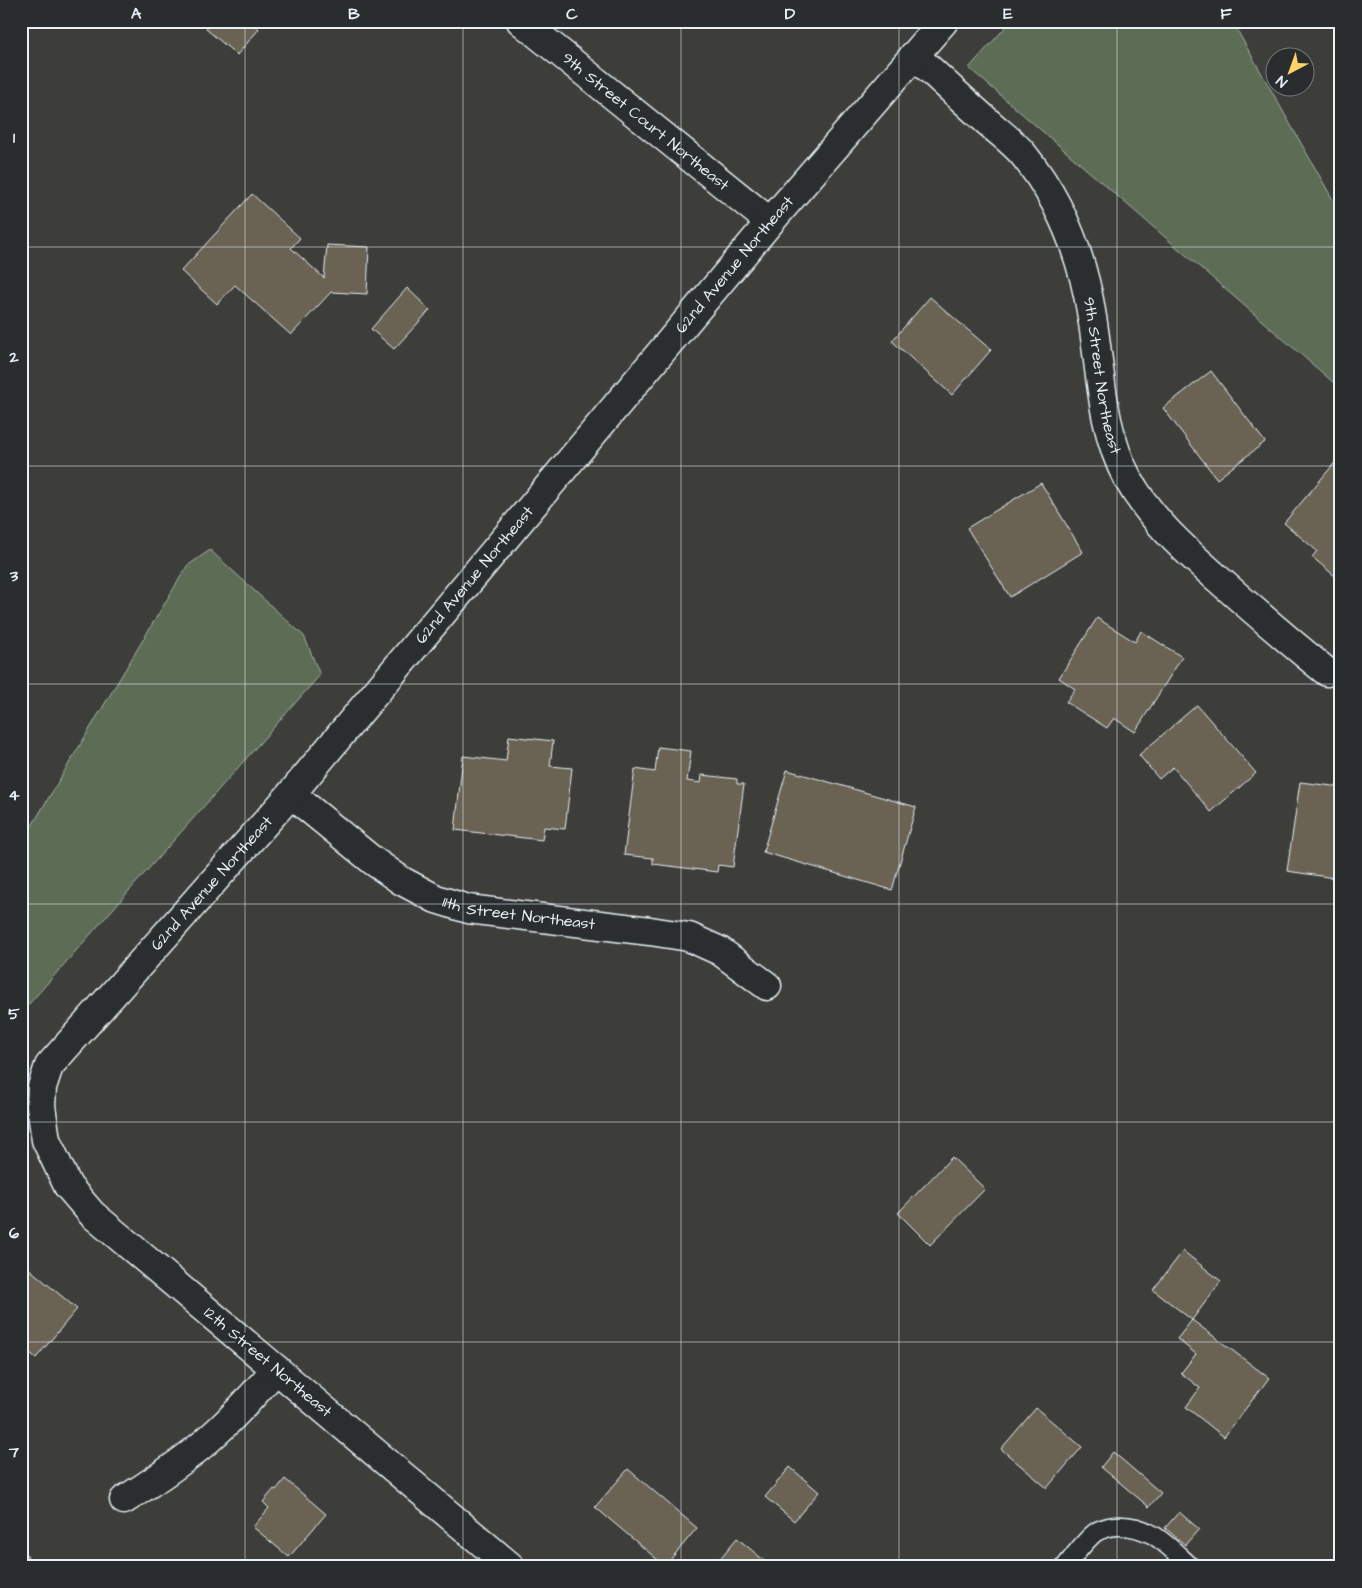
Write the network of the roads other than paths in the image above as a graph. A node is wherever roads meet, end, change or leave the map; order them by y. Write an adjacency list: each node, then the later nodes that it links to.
1 (521, 21): 4 (street, 9th Street Court Northeast)
2 (944, 21): 3 (street, 62nd Avenue Northeast)
3 (914, 56): 4 (street, 62nd Avenue Northeast); 5 (street, 9th Street Northeast)
4 (770, 222): 6 (street, 62nd Avenue Northeast)
5 (1327, 672)
6 (291, 794): 7 (street, 11th Street Northeast); 8 (street, 62nd Avenue Northeast)
7 (767, 986)
8 (46, 1140): 9 (street, 12th Street Northeast)
9 (276, 1369): 10 (street); 11 (street, 12th Street Northeast)
10 (124, 1500)
11 (512, 1567)
12 (1065, 1567): 13 (lane)
13 (1191, 1567)

